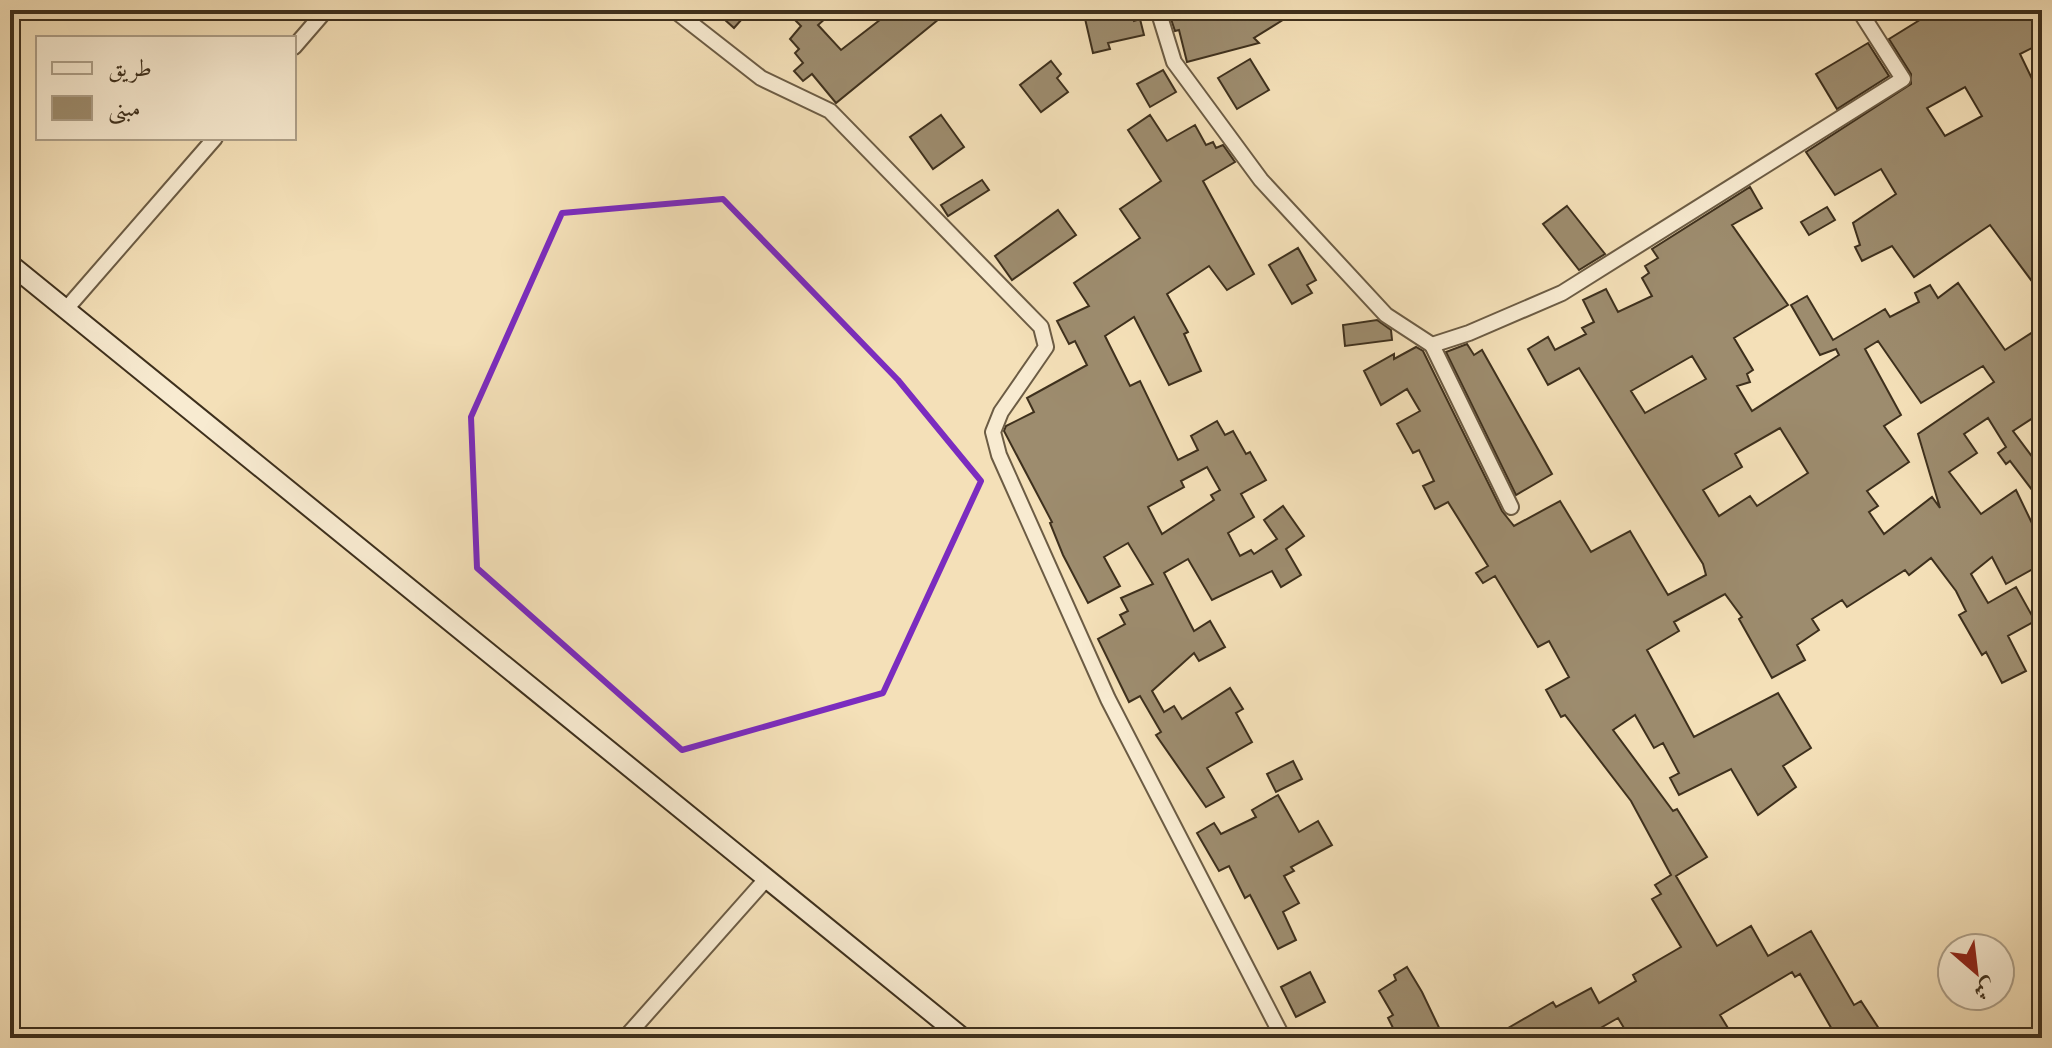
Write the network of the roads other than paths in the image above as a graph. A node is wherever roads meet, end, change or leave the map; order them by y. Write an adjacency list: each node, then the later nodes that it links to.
1 (326, 10): 5 (street)
2 (674, 10): 14 (street)
3 (1158, 10): 9 (street)
4 (1859, 10): 9 (street)
5 (296, 45)
6 (213, 140): 8 (street)
7 (10, 264): 8 (main road)
8 (67, 308): 11 (main road)
9 (1432, 345): 10 (street)
10 (1511, 507)
11 (767, 878): 12 (street); 13 (main road)
12 (625, 1038)
13 (963, 1038)
14 (1283, 1038)

